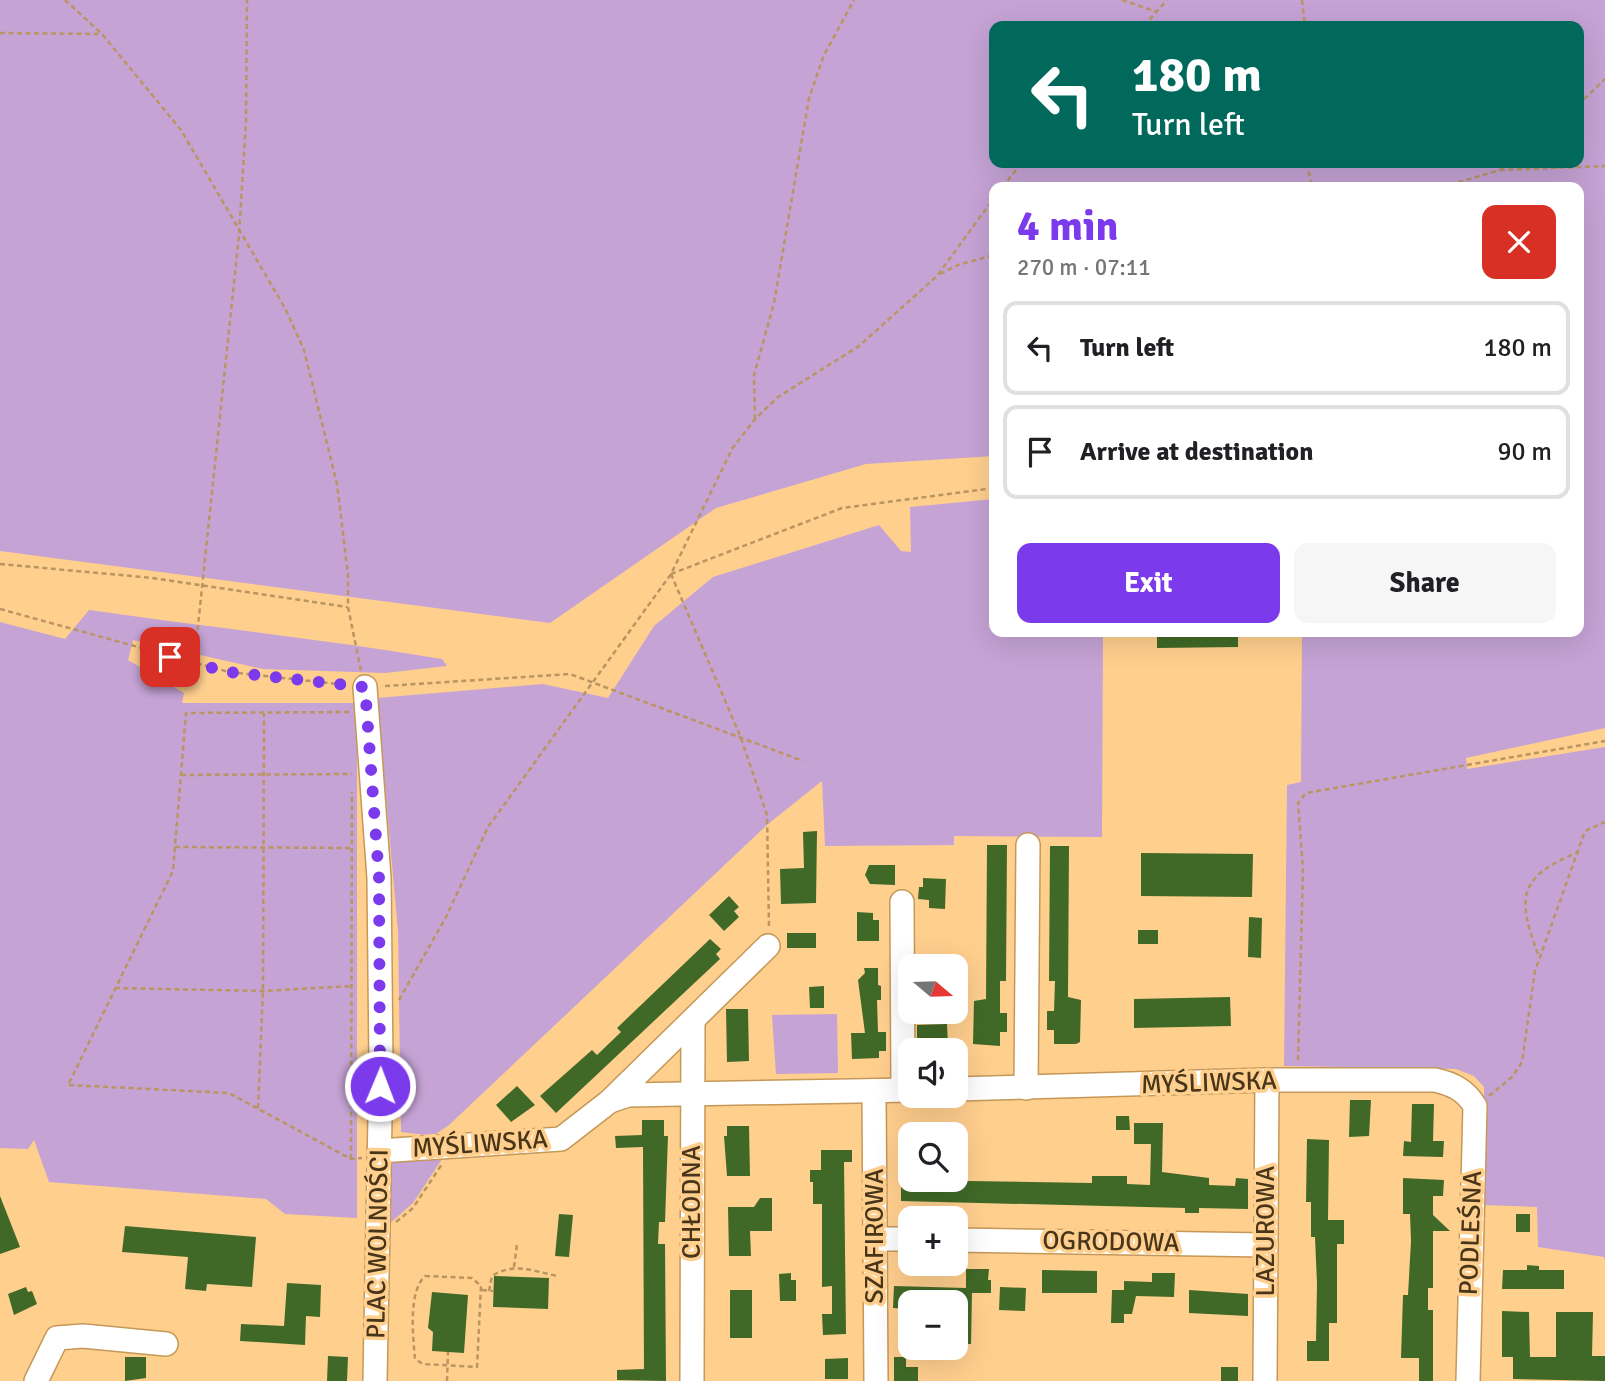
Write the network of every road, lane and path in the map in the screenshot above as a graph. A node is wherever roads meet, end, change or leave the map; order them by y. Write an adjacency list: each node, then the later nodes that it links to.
1 (65, 0): 11 (path)
2 (247, 0): 23 (path)
3 (854, 0): 26 (path)
4 (1122, 0): 7 (path)
5 (1167, 0): 7 (path)
6 (1302, 0): 9 (path)
7 (1157, 12): 8 (path)
8 (1149, 21)
9 (1304, 21)
10 (0, 33): 11 (path)
11 (102, 34): 23 (path)
12 (1605, 79): 13 (path)
13 (1584, 99)
14 (1605, 166): 15 (path)
15 (1584, 167)
16 (1018, 168): 20 (path)
17 (1503, 168): 19 (path)
18 (1552, 168): 19 (path)
19 (1500, 170): 21 (path)
20 (1006, 182)
21 (1459, 182)
22 (989, 205): 25 (path)
23 (239, 235): 30 (path); 31 (path)
24 (989, 256): 25 (path)
25 (937, 275): 26 (path)
26 (755, 419): 29 (path)
27 (989, 489): 29 (path)
28 (0, 564): 30 (path)
29 (671, 574): 34 (path); 38 (path)
30 (202, 587): 31 (path); 33 (path)
31 (348, 607): 35 (path)
32 (0, 609): 33 (path)
33 (194, 664): 35 (path)
34 (593, 682): 35 (path); 38 (path); 58 (path)
35 (365, 687): 58 (street, PLAC WOLNOŚCI)
36 (353, 712): 37 (path)
37 (264, 713): 42 (path); 43 (path)
38 (741, 738): 40 (path); 52 (path)
39 (1603, 742): 61 (path)
40 (803, 761)
41 (352, 762): 43 (path)
42 (181, 775): 43 (path); 47 (path)
43 (263, 775): 48 (path)
44 (352, 787): 49 (path)
45 (1605, 822): 50 (path)
46 (1028, 845): 62 (street)
47 (175, 847): 48 (path); 55 (path)
48 (263, 847): 49 (path); 56 (path)
49 (352, 848): 54 (path)
50 (1579, 852): 53 (path); 53 (path)
51 (902, 902): 59 (street)
52 (768, 946): 57 (street, MYŚLIWSKA)
53 (1539, 957): 67 (path)
54 (352, 986): 56 (path); 72 (path)
55 (115, 988): 56 (path); 69 (path)
56 (262, 991): 69 (path)
57 (693, 1023): 66 (street, CHŁODNA); 68 (street, MYŚLIWSKA)
58 (381, 1034): 71 (street, PLAC WOLNOŚCI)
59 (909, 1038)
60 (1268, 1080): 61 (street, MYŚLIWSKA); 62 (street, MYŚLIWSKA); 78 (street, LAZUROWA)
61 (1298, 1081): 67 (street, MYŚLIWSKA)
62 (1026, 1088): 65 (street, MYŚLIWSKA)
63 (874, 1091): 64 (street, MYŚLIWSKA); 66 (street, MYŚLIWSKA); 74 (street, SZAFIROWA)
64 (898, 1093)
65 (968, 1094)
66 (692, 1095): 68 (street, MYŚLIWSKA); 88 (street, CHŁODNA)
67 (1468, 1098): 91 (street, PODLEŚNA)
68 (610, 1101): 70 (street, MYŚLIWSKA)
69 (258, 1108): 72 (path)
70 (452, 1145): 71 (street, MYŚLIWSKA); 73 (path)
71 (379, 1154): 72 (path); 86 (street, PLAC WOLNOŚCI)
72 (351, 1159)
73 (392, 1231)
74 (875, 1239): 75 (street); 89 (street, SZAFIROWA)
75 (898, 1239)
76 (968, 1240): 78 (street, OGRODOWA)
77 (517, 1244): 79 (path)
78 (1266, 1245): 90 (street, LAZUROWA)
79 (514, 1267): 80 (path); 81 (path)
80 (557, 1276)
81 (482, 1290): 84 (path); 84 (path)
82 (166, 1344): 85 (street)
83 (448, 1352): 84 (path)
84 (447, 1367): 87 (path)
85 (36, 1381)
86 (375, 1381)
87 (447, 1381)
88 (692, 1381)
89 (876, 1381)
90 (1265, 1381)
91 (1468, 1381)

